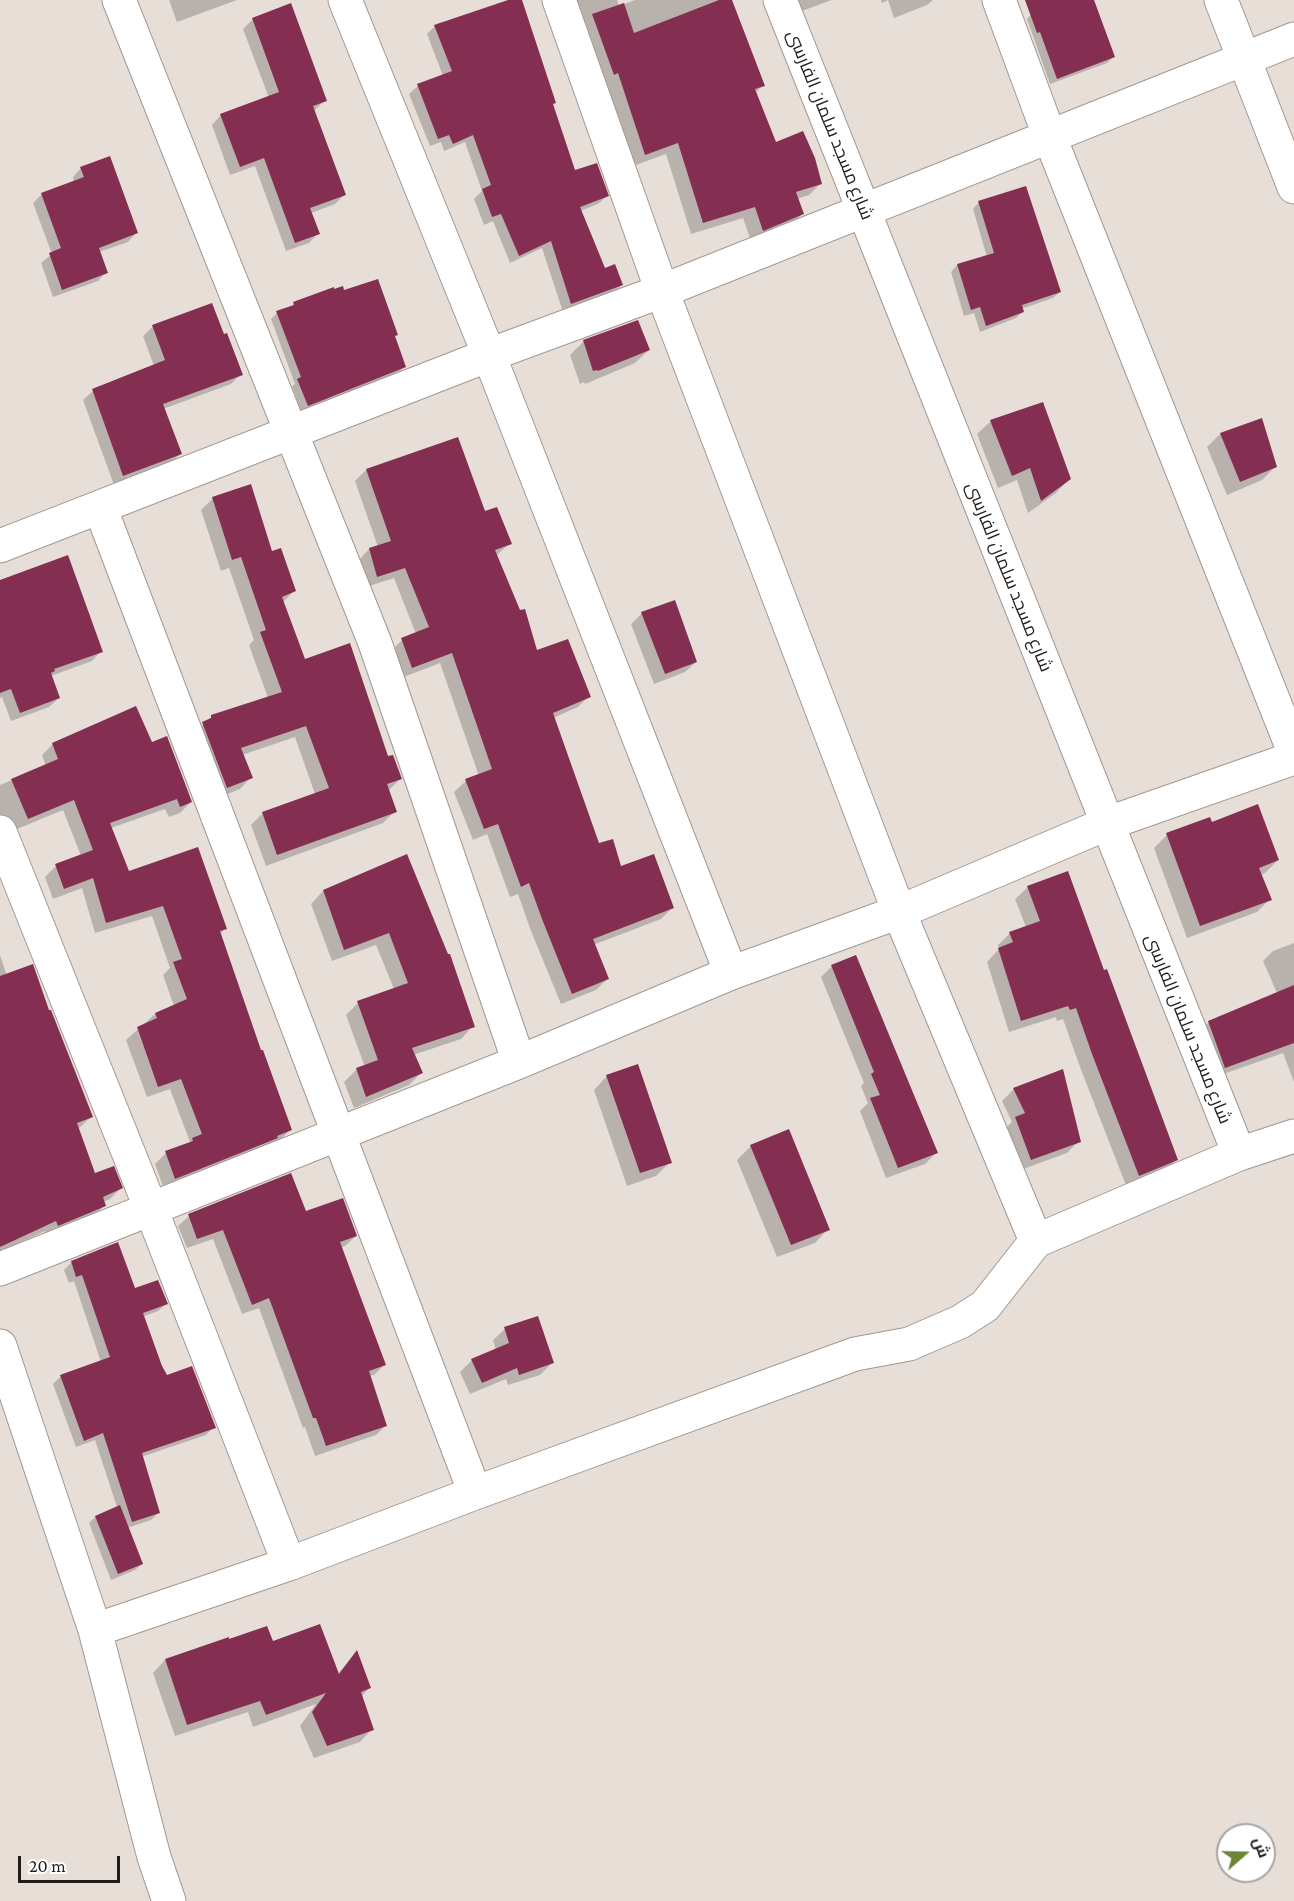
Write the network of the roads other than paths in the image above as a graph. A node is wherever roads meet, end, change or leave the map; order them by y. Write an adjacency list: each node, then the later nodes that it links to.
1 (119, 0): 14 (street)
2 (345, 0): 13 (street)
3 (559, 0): 12 (street)
4 (780, 0): 11 (street, شارع مسجد سلمان الفارسى)
5 (999, 0): 9 (street)
6 (1221, 0): 8 (street)
7 (1294, 39): 8 (street)
8 (1244, 59): 9 (street); 10 (street)
9 (1049, 135): 11 (street); 17 (street)
10 (1294, 187)
11 (864, 210): 12 (street); 19 (street, شارع مسجد سلمان الفارسى)
12 (662, 291): 13 (street); 21 (street)
13 (489, 355): 14 (street); 22 (street)
14 (291, 432): 15 (street); 23 (street)
15 (100, 507): 16 (street); 24 (street)
16 (0, 546)
17 (1294, 752)
18 (1294, 758): 19 (street)
19 (1106, 824): 21 (street); 26 (street, شارع مسجد سلمان الفارسى)
20 (0, 832): 27 (street)
21 (899, 912): 22 (street); 28 (street)
22 (731, 973): 23 (street)
23 (519, 1062): 24 (street)
24 (339, 1134): 27 (street); 31 (street)
25 (1294, 1136): 26 (street)
26 (1239, 1154): 28 (street)
27 (151, 1209): 29 (street); 32 (street)
28 (1036, 1241): 31 (street)
29 (0, 1269)
30 (0, 1346): 33 (street)
31 (476, 1493): 32 (street)
32 (289, 1564): 33 (street)
33 (95, 1630): 34 (street)
34 (169, 1901)

